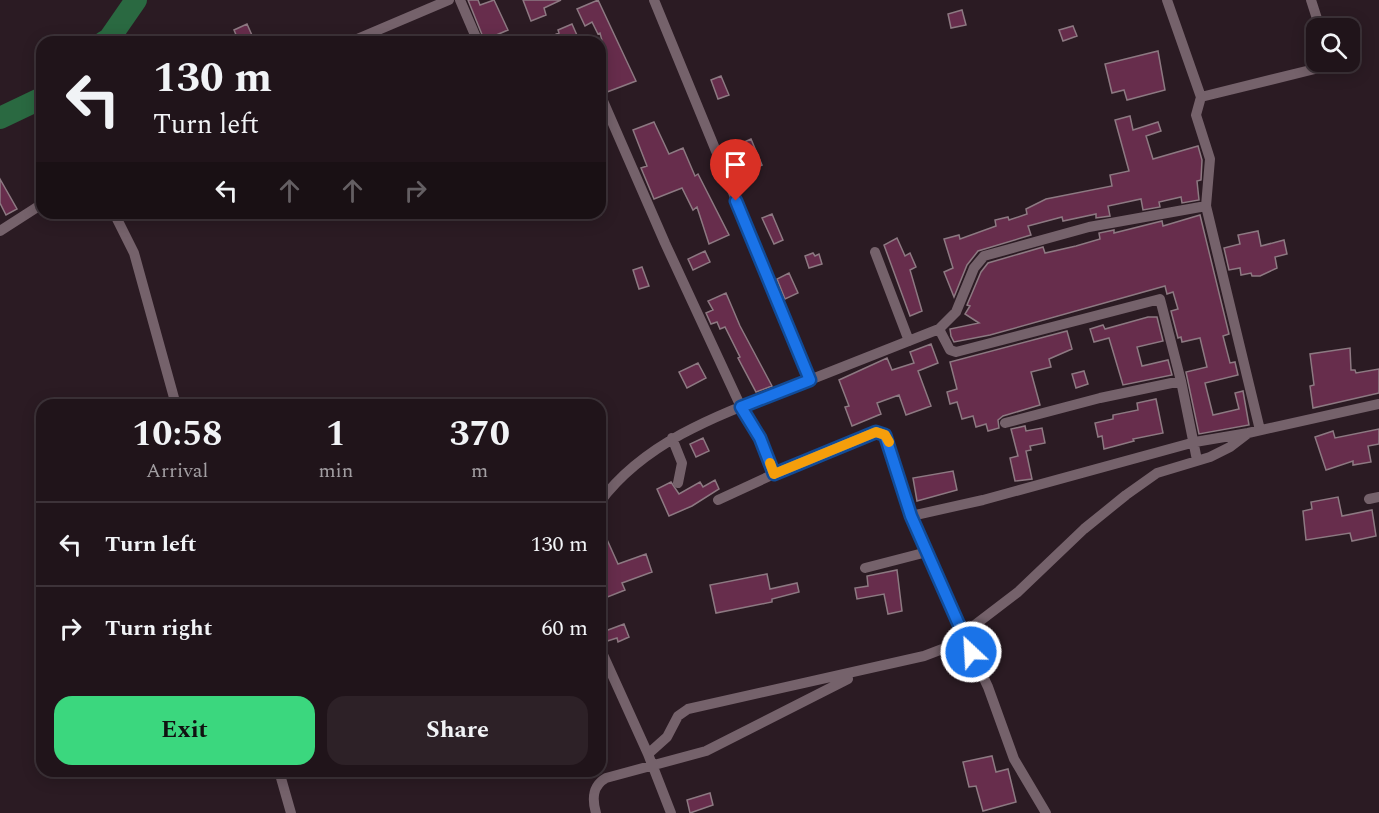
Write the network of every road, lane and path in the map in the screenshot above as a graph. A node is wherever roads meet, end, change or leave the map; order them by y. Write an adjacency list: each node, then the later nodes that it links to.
1 (449, 0): 7 (street)
2 (460, 0): 8 (street)
3 (654, 0): 19 (street)
4 (1167, 0): 10 (street)
5 (1311, 0): 6 (street)
6 (1317, 18)
7 (365, 36)
8 (475, 36)
9 (1306, 71): 10 (street)
10 (1202, 97): 12 (street)
11 (606, 107): 23 (street)
12 (1206, 206): 17 (street); 25 (street)
13 (36, 208): 15 (street)
14 (117, 219): 21 (street)
15 (0, 231)
16 (875, 252): 18 (street)
17 (939, 329): 18 (street); 20 (street)
18 (909, 341): 19 (street)
19 (810, 380): 23 (street)
20 (1181, 381): 24 (street); 28 (street)
21 (174, 399)
22 (1379, 404): 25 (street)
23 (741, 407): 27 (street); 30 (street)
24 (1005, 423)
25 (1260, 430): 26 (street)
26 (1248, 434): 28 (street); 29 (street)
27 (672, 438): 31 (street); 32 (street)
28 (1195, 442): 29 (street); 34 (street)
29 (1197, 460): 37 (street)
30 (774, 474): 33 (street); 34 (street)
31 (678, 483)
32 (606, 494)
33 (718, 500)
34 (911, 516): 35 (street)
35 (927, 552): 36 (street); 37 (street)
36 (865, 568)
37 (963, 634): 39 (street); 45 (street)
38 (606, 661): 40 (street)
39 (860, 672): 40 (street); 40 (street)
40 (650, 759): 43 (street); 44 (street)
41 (281, 777): 42 (street)
42 (291, 813)
43 (596, 813)
44 (671, 813)
45 (1046, 813)

